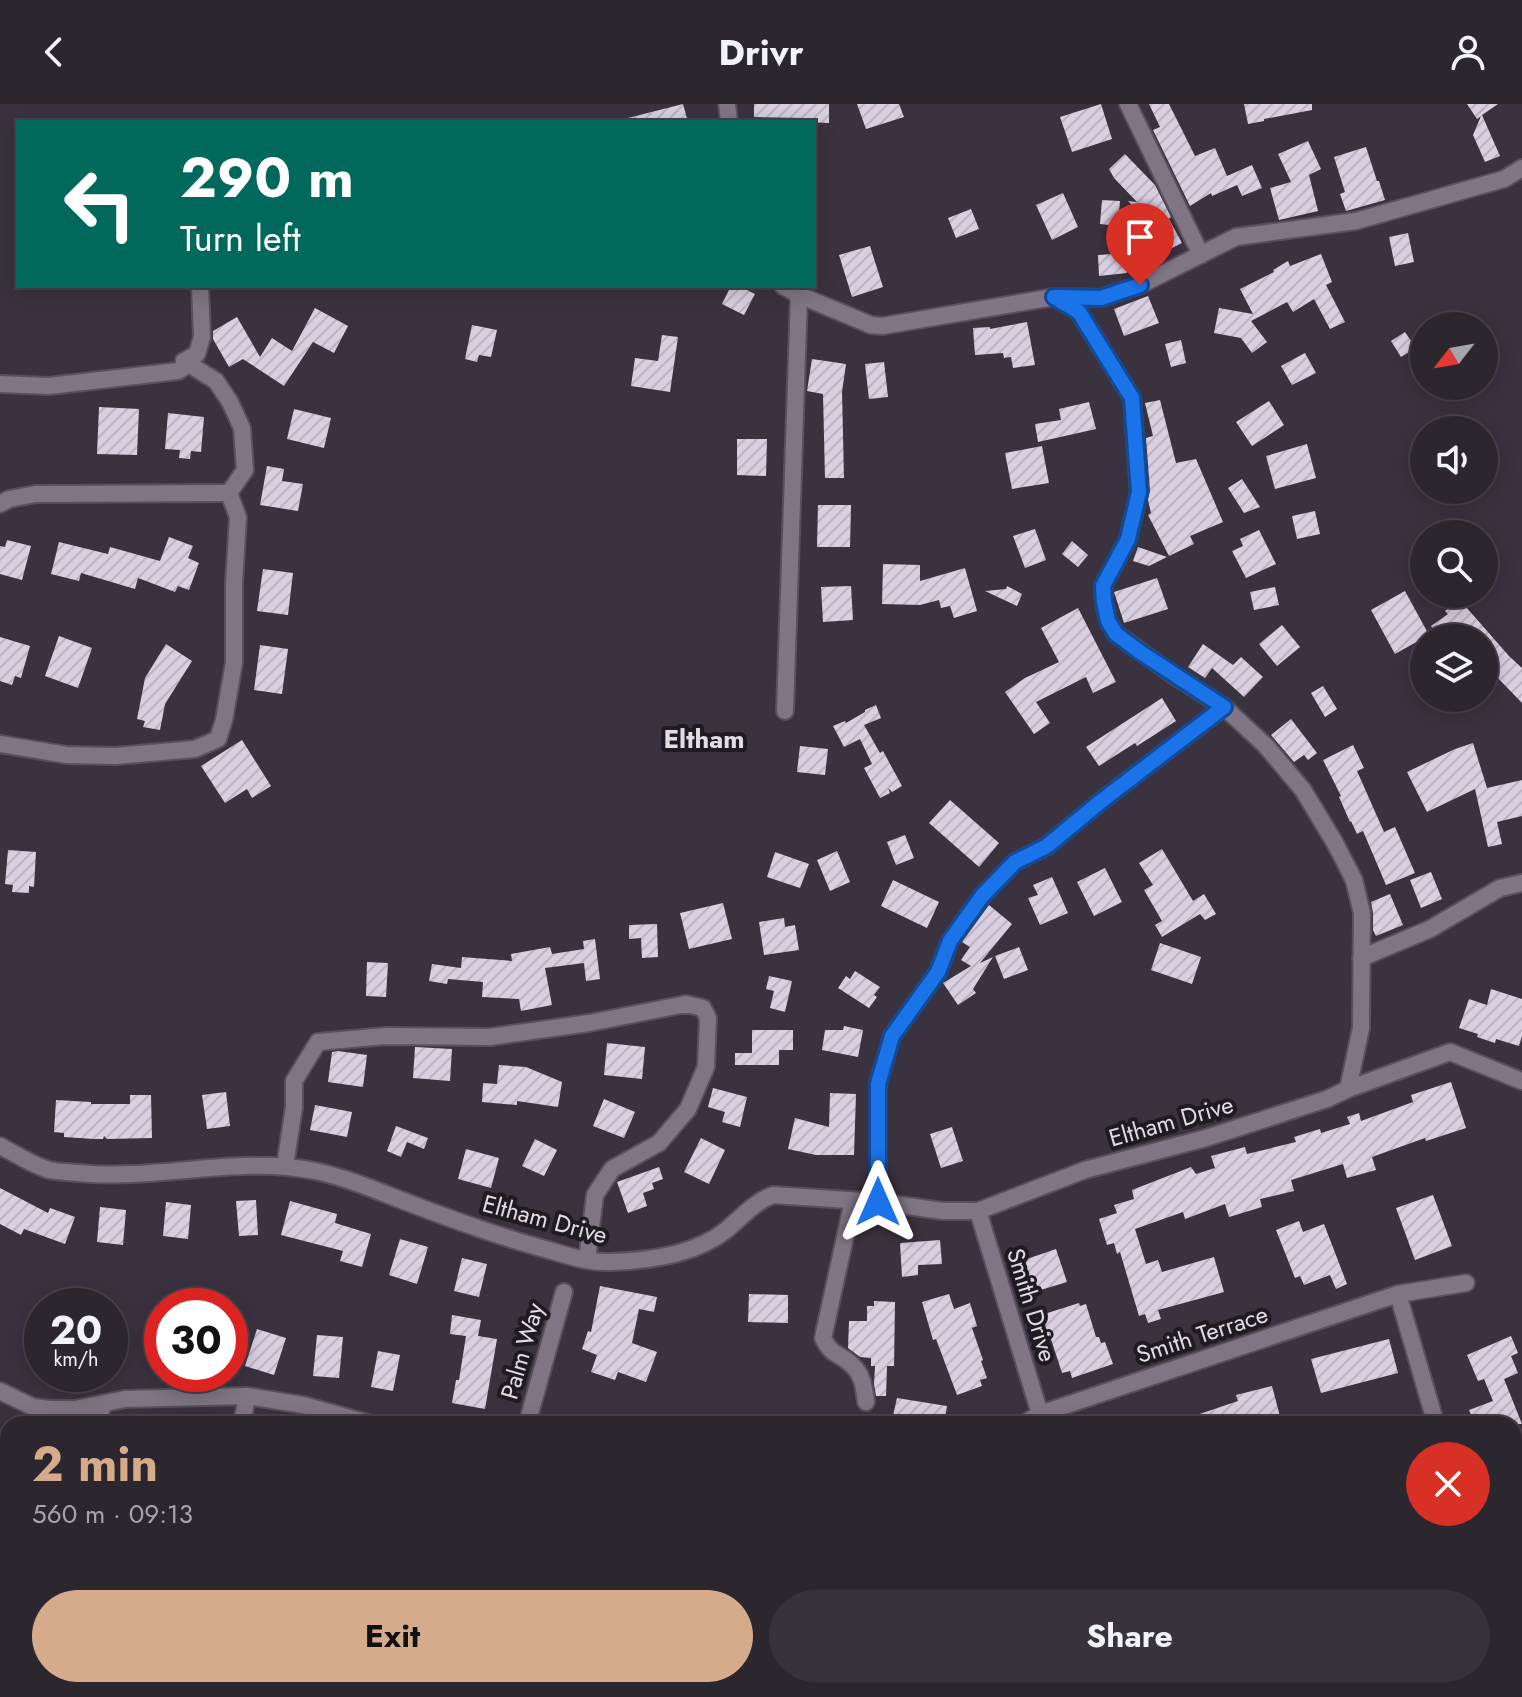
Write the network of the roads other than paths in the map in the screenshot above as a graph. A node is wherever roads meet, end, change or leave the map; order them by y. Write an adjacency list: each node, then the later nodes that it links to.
1 (1128, 104): 3 (street)
2 (1522, 168): 3 (street)
3 (1201, 255): 7 (street)
4 (200, 288): 8 (street)
5 (787, 288): 6 (street)
6 (799, 295): 7 (street); 13 (street)
7 (1054, 297): 12 (street)
8 (184, 361): 9 (street); 10 (street)
9 (0, 384)
10 (229, 493): 11 (street); 14 (street)
11 (0, 504)
12 (1224, 707): 16 (street); 22 (street)
13 (785, 711)
14 (0, 744)
15 (1522, 883): 16 (street)
16 (1361, 958): 18 (street)
17 (1522, 1081): 18 (street, Eltham Drive)
18 (1348, 1089): 23 (street, Eltham Drive)
19 (0, 1146): 20 (street, Eltham Drive)
20 (285, 1166): 24 (street, Eltham Drive); 24 (street)
21 (853, 1201): 22 (street, Eltham Drive); 24 (street, Eltham Drive); 30 (street)
22 (878, 1202): 23 (street, Eltham Drive)
23 (978, 1211): 32 (street, Smith Drive)
24 (587, 1260)
25 (1466, 1283): 27 (street, Smith Terrace)
26 (564, 1292): 36 (street, Palm Way)
27 (1398, 1294): 32 (street, Smith Terrace); 38 (street)
28 (0, 1391): 31 (street)
29 (247, 1396): 31 (street); 34 (street); 35 (street)
30 (866, 1402)
31 (104, 1404): 33 (street)
32 (1040, 1414): 37 (street, Smith Terrace)
33 (99, 1416)
34 (243, 1416)
35 (342, 1416)
36 (529, 1416)
37 (1037, 1416)
38 (1434, 1416)

